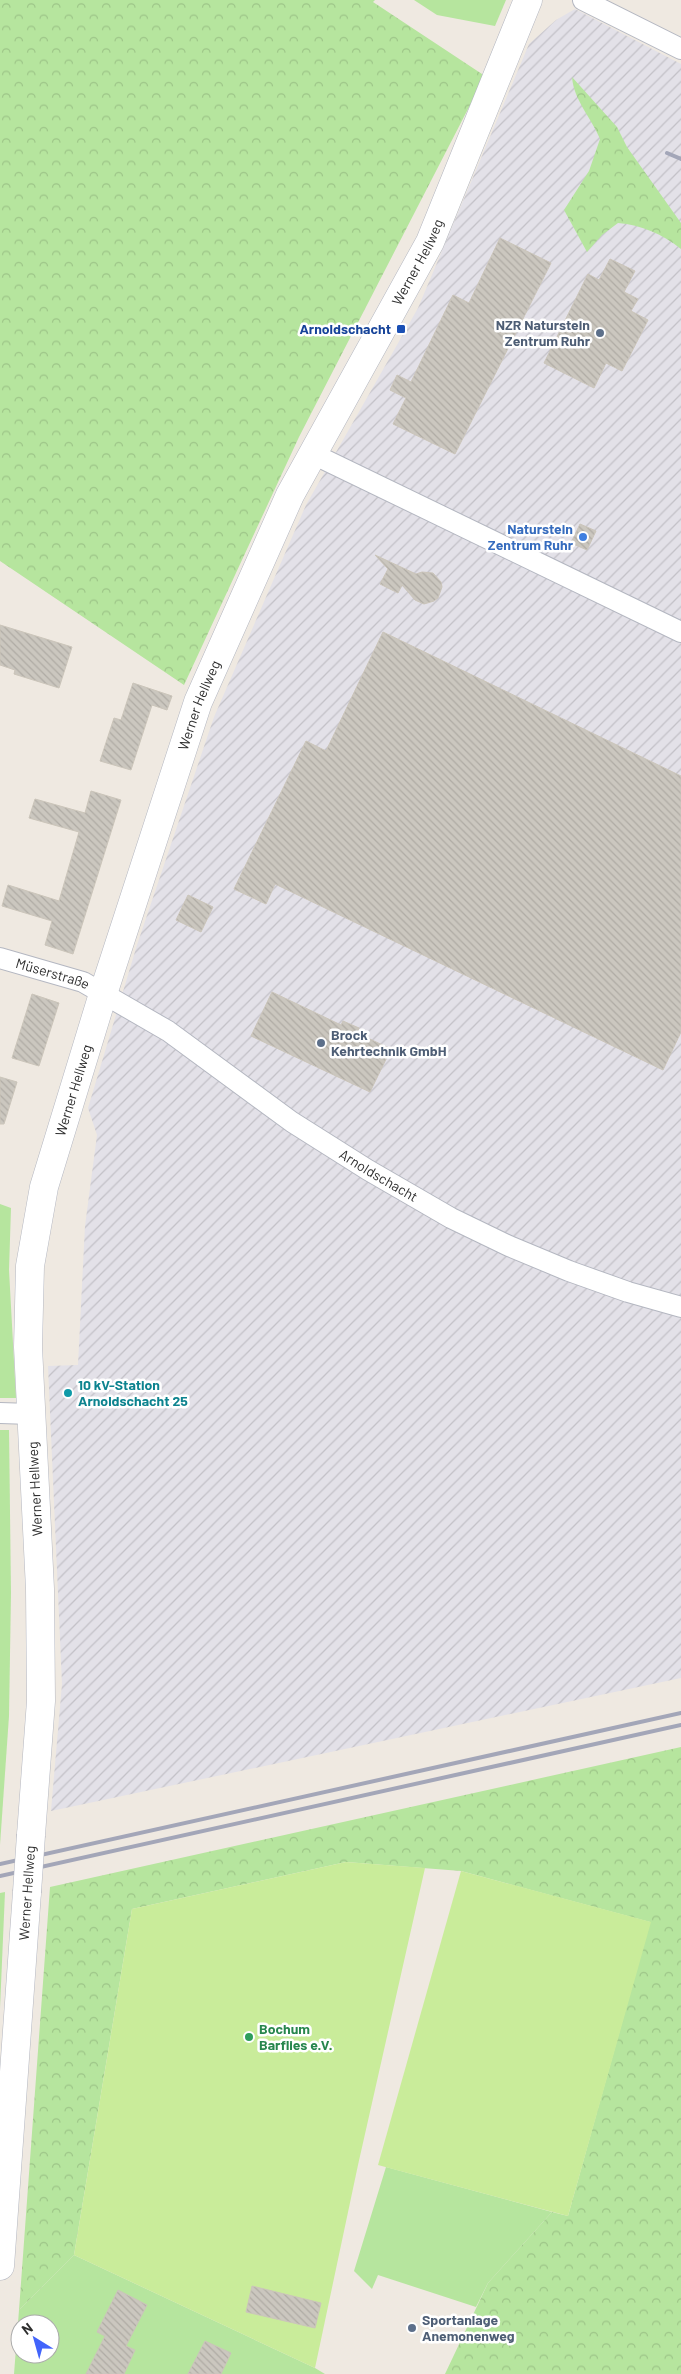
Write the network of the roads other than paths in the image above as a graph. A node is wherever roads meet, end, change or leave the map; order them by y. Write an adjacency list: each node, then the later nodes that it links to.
1 (528, 0): 4 (main road, Werner Hellweg)
2 (583, 0): 3 (street)
3 (681, 49)
4 (313, 454): 5 (street); 7 (main road, Werner Hellweg)
5 (681, 632)
6 (0, 958): 7 (street, Müserstraße)
7 (103, 994): 8 (street, Arnoldschacht); 10 (main road, Werner Hellweg)
8 (681, 1307)
9 (0, 1413): 10 (street)
10 (32, 1414): 11 (main road, Werner Hellweg, bridge)
11 (0, 2266)

